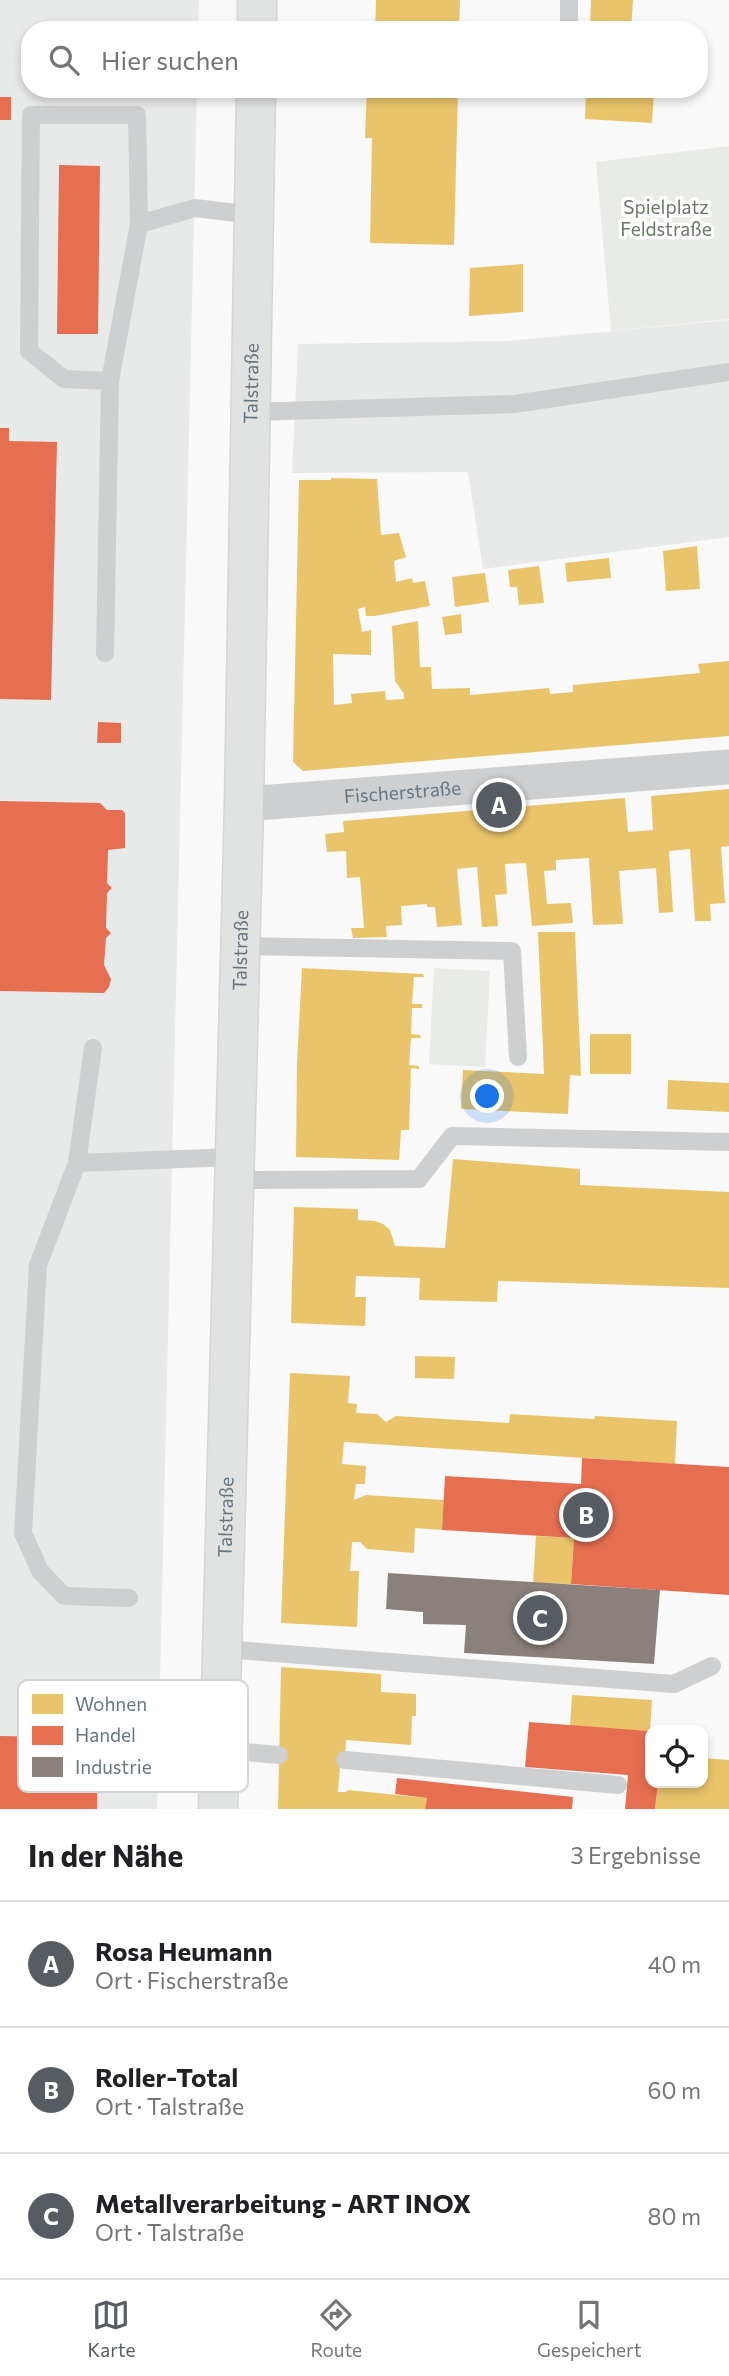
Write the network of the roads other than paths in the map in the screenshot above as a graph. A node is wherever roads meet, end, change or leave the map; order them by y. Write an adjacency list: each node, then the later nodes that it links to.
1 (257, 0): 3 (main road)
2 (569, 0): 4 (lane)
3 (257, 21)
4 (569, 21)
5 (256, 98): 6 (main road, Talstraße)
6 (253, 215): 7 (lane); 10 (main road, Talstraße)
7 (139, 224): 9 (lane); 9 (lane)
8 (729, 372): 10 (lane)
9 (110, 381): 11 (lane)
10 (250, 412): 13 (main road, Talstraße)
11 (105, 653)
12 (729, 767): 13 (street, Fischerstraße)
13 (244, 804): 14 (main road, Talstraße)
14 (239, 946): 16 (lane); 19 (main road, Talstraße)
15 (93, 1048): 18 (lane)
16 (518, 1057)
17 (729, 1142): 19 (lane)
18 (77, 1163): 19 (lane); 20 (lane)
19 (234, 1168): 21 (main road, Talstraße)
20 (130, 1598)
21 (223, 1649): 22 (lane); 23 (main road, Talstraße)
22 (712, 1666)
23 (222, 1680)
24 (248, 1752): 25 (lane)
25 (279, 1755)
26 (345, 1760): 27 (lane)
27 (618, 1784)

